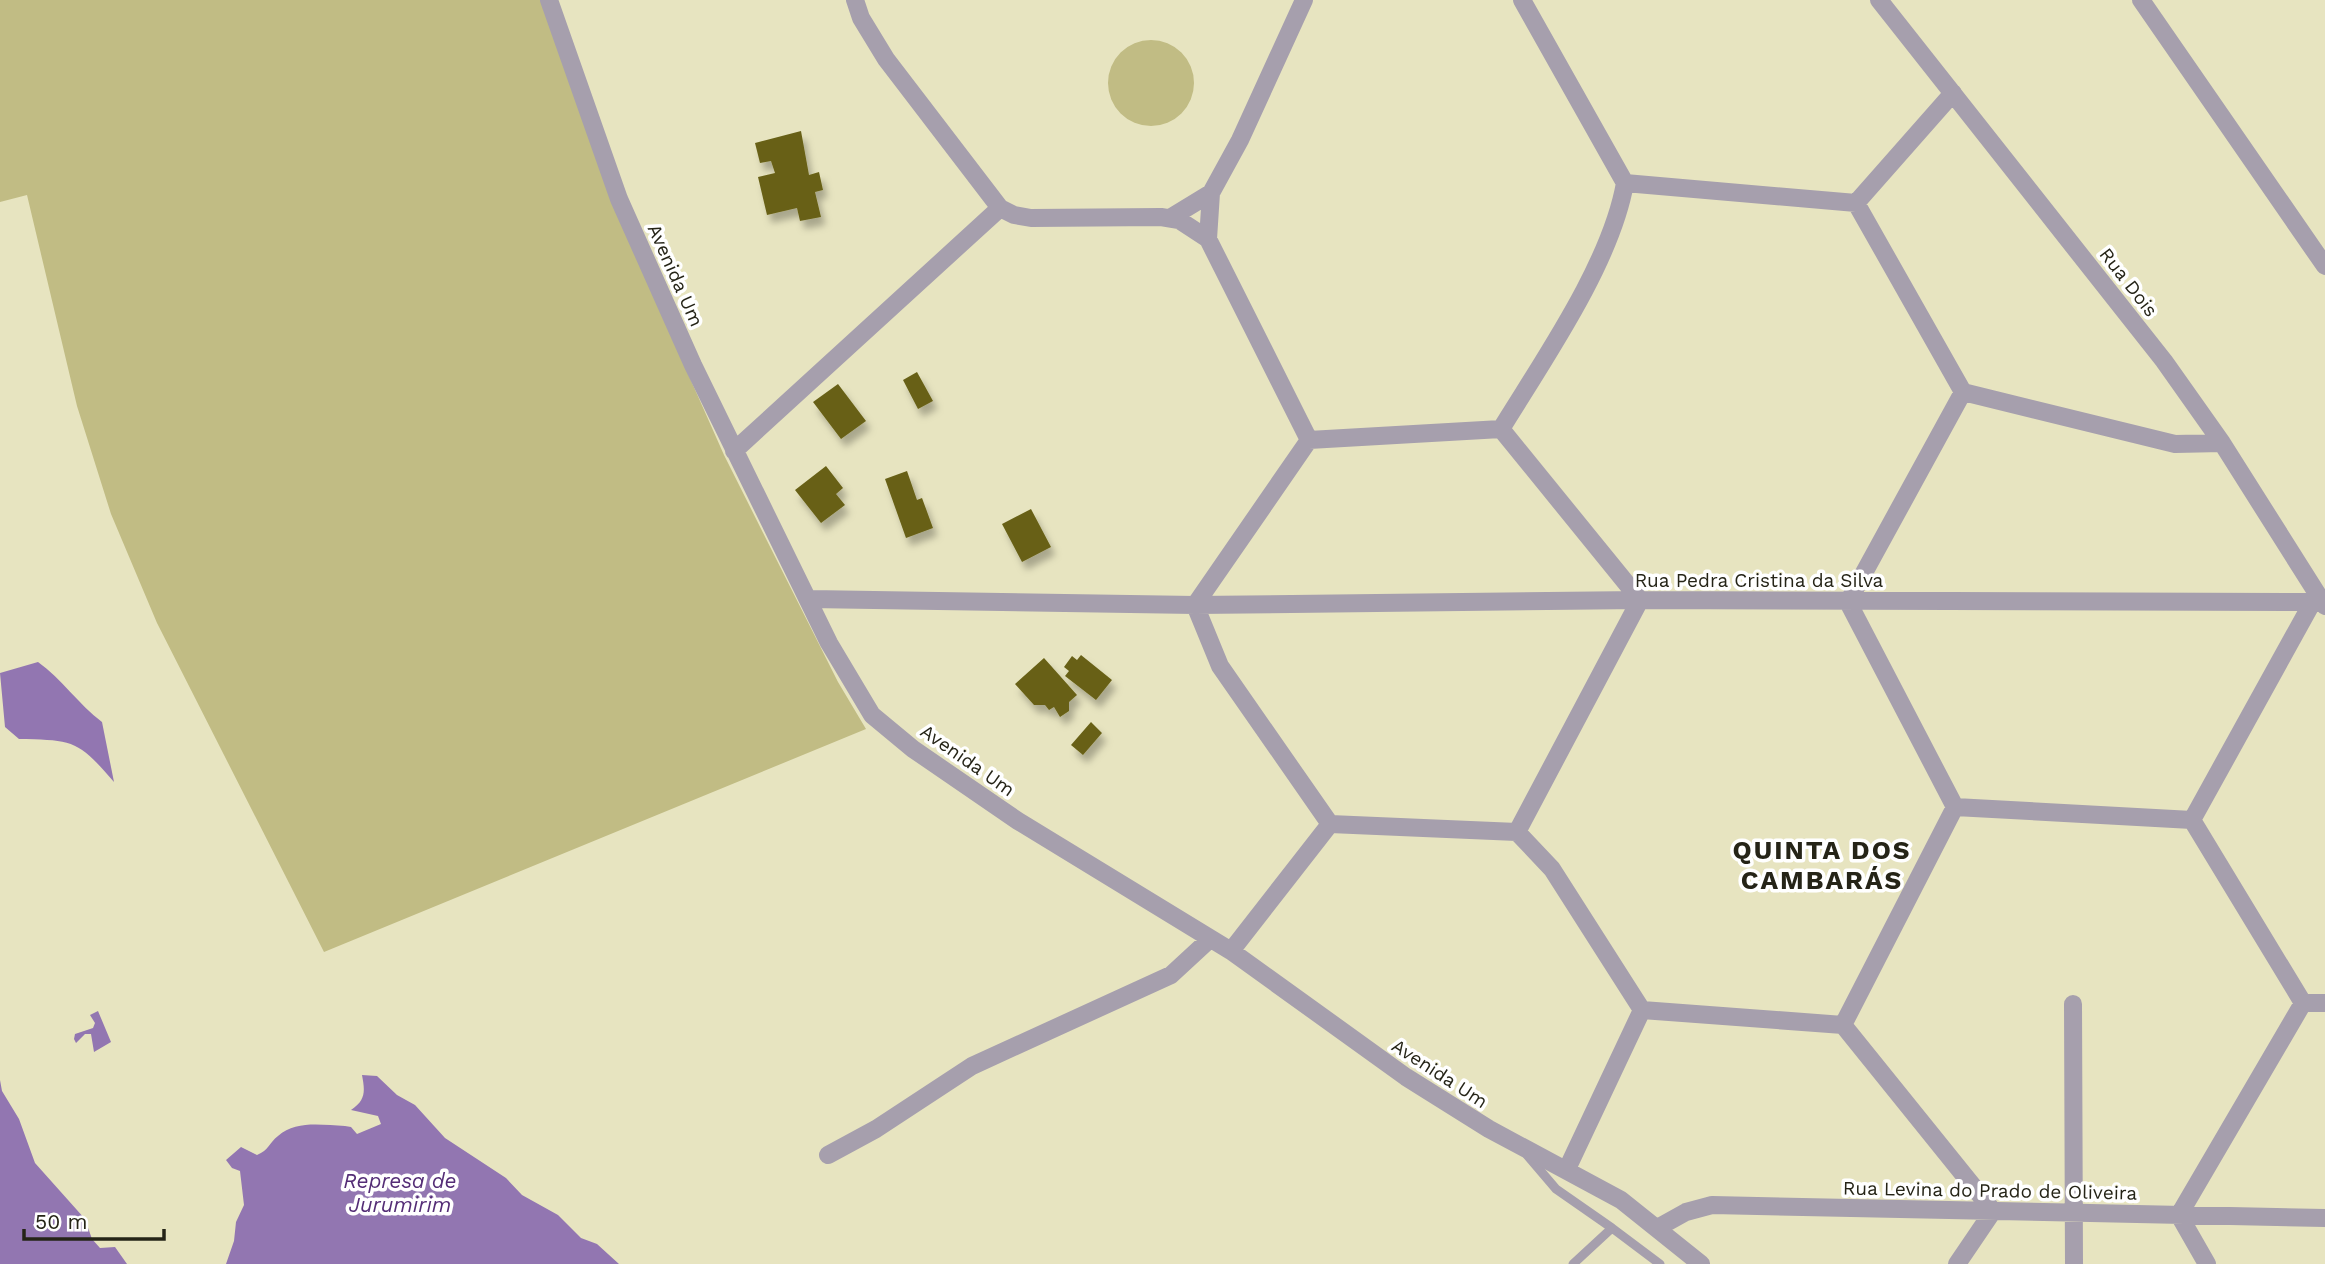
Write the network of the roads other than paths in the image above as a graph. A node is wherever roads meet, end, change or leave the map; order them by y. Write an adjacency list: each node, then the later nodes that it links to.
1 (549, 0): 19 (street, Avenida Um)
2 (855, 0): 11 (street)
3 (1304, 0): 9 (street)
4 (1522, 0): 8 (street)
5 (1879, 0): 7 (street, Rua Dois)
6 (2141, 0): 14 (street)
7 (1953, 93): 10 (street); 18 (street, Rua Dois)
8 (1625, 183): 10 (street); 16 (street)
9 (1211, 193): 12 (street); 13 (street)
10 (1857, 204): 15 (street)
11 (1000, 208): 12 (street); 19 (street)
12 (1170, 218): 13 (street)
13 (1208, 239): 17 (street)
14 (2325, 266)
15 (1962, 392): 18 (street); 22 (street)
16 (1501, 429): 17 (street); 21 (street)
17 (1309, 440): 24 (street)
18 (2222, 443): 23 (street, Rua Dois)
19 (734, 451): 20 (street, Avenida Um)
20 (810, 599): 24 (street, Rua Pedra Cristina da Silva); 29 (street, Avenida Um)
21 (1640, 600): 22 (street, Rua Pedra Cristina da Silva); 24 (street, Rua Pedra Cristina da Silva); 28 (street)
22 (1848, 602): 23 (street, Rua Pedra Cristina da Silva); 25 (street)
23 (2320, 604): 26 (street)
24 (1195, 605): 27 (street)
25 (1955, 807): 26 (street); 35 (street)
26 (2192, 820): 31 (street)
27 (1331, 824): 28 (street); 30 (street)
28 (1517, 832): 34 (street)
29 (1210, 939): 30 (street, Avenida Um); 37 (street)
30 (1231, 951): 36 (street, Avenida Um)
31 (2302, 1003): 32 (street); 41 (street)
32 (2325, 1003)
33 (2073, 1004): 40 (street)
34 (1642, 1010): 35 (street); 38 (street)
35 (1843, 1025): 39 (street)
36 (1520, 1145): 38 (street, Avenida Um); 44 (lane)
37 (828, 1155)
38 (1567, 1169): 43 (street, Avenida Um)
39 (1993, 1211): 40 (street, Rua Levina do Prado de Oliveira); 43 (street, Rua Levina do Prado de Oliveira); 48 (street)
40 (2074, 1214): 41 (street, Rua Levina do Prado de Oliveira); 49 (street)
41 (2179, 1215): 42 (street, Rua Levina do Prado de Oliveira); 50 (street)
42 (2325, 1218)
43 (1658, 1227): 47 (street, Avenida Um)
44 (1612, 1228): 45 (lane); 46 (lane)
45 (1573, 1264)
46 (1660, 1264)
47 (1701, 1264)
48 (1957, 1264)
49 (2074, 1264)
50 (2207, 1264)

